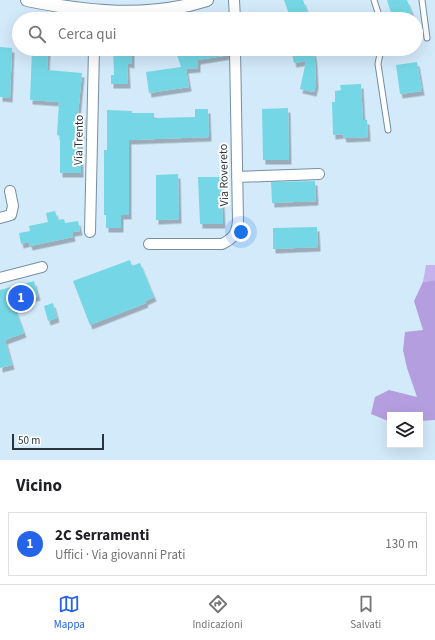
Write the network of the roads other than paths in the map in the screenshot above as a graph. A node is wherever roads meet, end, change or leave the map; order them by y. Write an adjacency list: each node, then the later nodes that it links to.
1 (26, 0): 6 (street)
2 (207, 0): 7 (street)
3 (234, 0): 8 (street)
4 (374, 0): 9 (lane)
5 (422, 0): 10 (lane)
6 (82, 12)
7 (134, 12)
8 (235, 12)
9 (378, 12)
10 (427, 38)
11 (94, 56): 19 (street, Via Trento)
12 (235, 56): 16 (street, Via Rovereto)
13 (380, 56): 14 (lane)
14 (388, 130)
15 (319, 174): 16 (street)
16 (237, 177): 20 (street, Via Rovereto)
17 (10, 191): 18 (street)
18 (0, 218)
19 (90, 232)
20 (149, 244)
21 (42, 267): 22 (street)
22 (0, 278)

